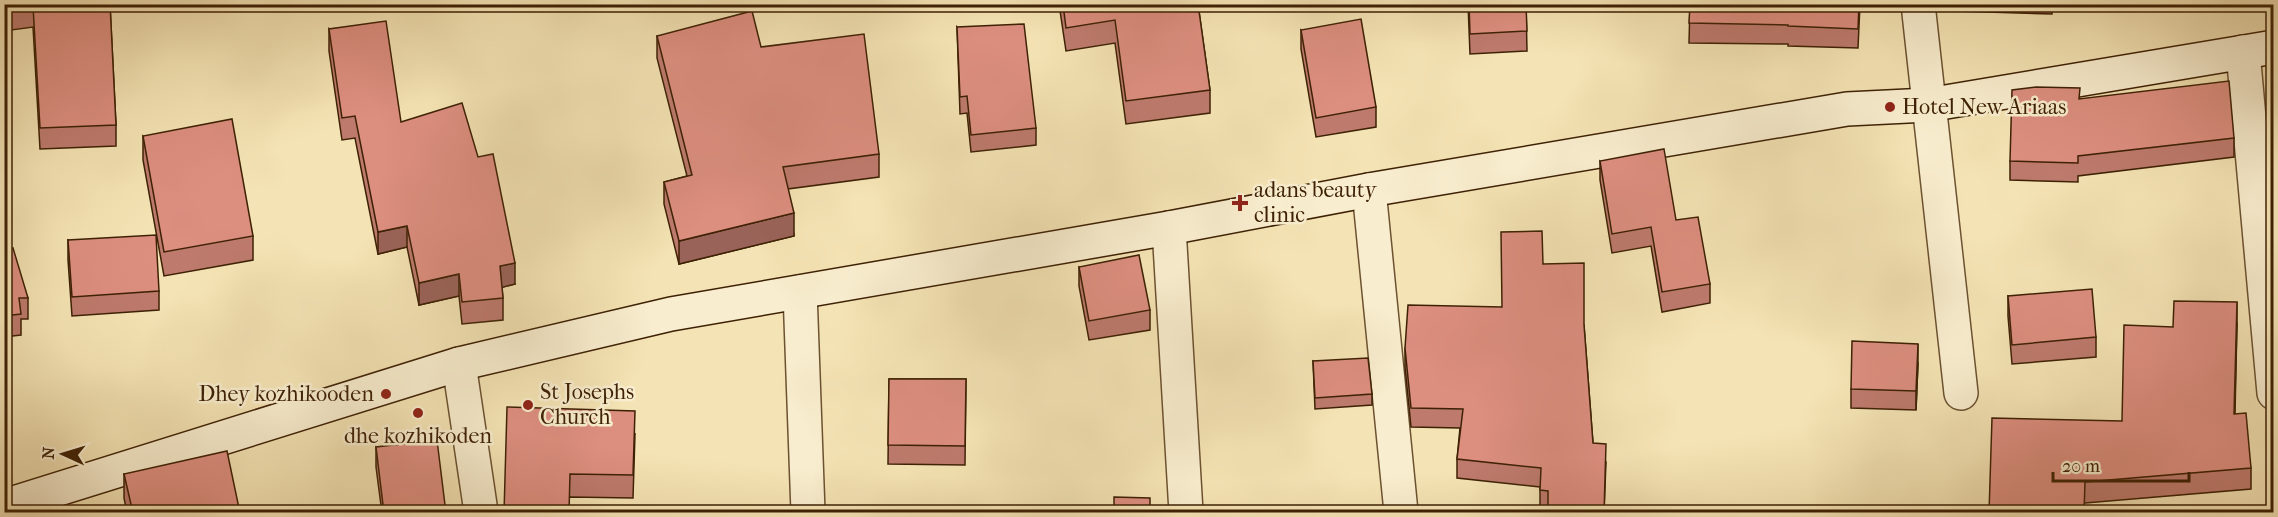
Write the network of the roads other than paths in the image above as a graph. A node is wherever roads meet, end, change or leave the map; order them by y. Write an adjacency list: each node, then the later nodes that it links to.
1 (1918, 4): 3 (main road)
2 (2258, 50): 3 (main road); 9 (main road)
3 (1928, 105): 4 (main road); 8 (main road)
4 (1369, 190): 5 (main road); 14 (main road)
5 (1169, 228): 6 (main road); 13 (main road)
6 (800, 292): 7 (main road); 12 (main road)
7 (459, 364): 10 (main road); 11 (main road)
8 (1961, 393)
9 (2274, 393)
10 (4, 506)
11 (481, 513)
12 (808, 513)
13 (1186, 513)
14 (1401, 513)

